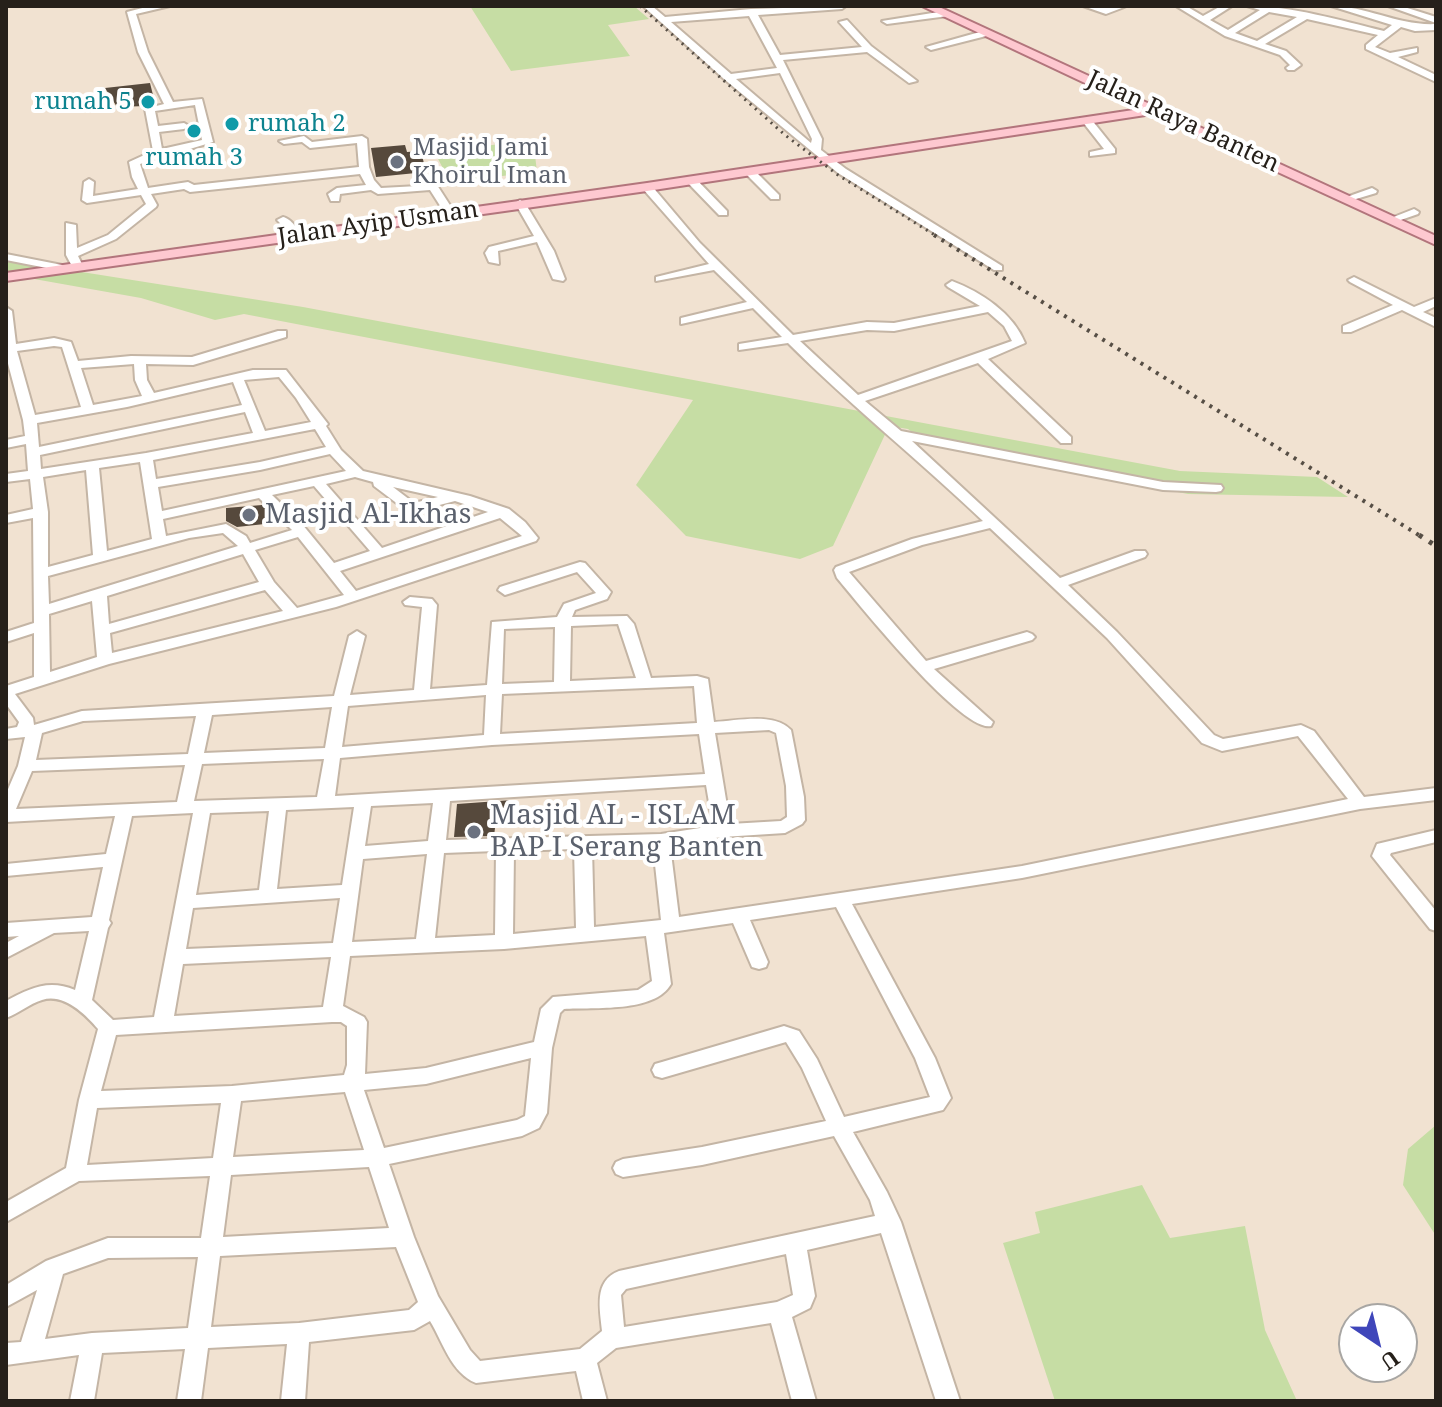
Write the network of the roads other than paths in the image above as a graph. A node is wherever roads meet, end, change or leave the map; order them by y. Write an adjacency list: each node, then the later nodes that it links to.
1 (166, 6): 43 (street)
2 (647, 6): 19 (street)
3 (842, 6): 14 (street)
4 (928, 6): 15 (main road, Jalan Raya Banten)
5 (1087, 6): 6 (street)
6 (1123, 6)
7 (1180, 6): 20 (street)
8 (1228, 6): 20 (street)
9 (1251, 6): 13 (street)
10 (1336, 6): 18 (street); 24 (street)
11 (1392, 6): 17 (street)
12 (1424, 6): 17 (street)
13 (1268, 9): 16 (street); 29 (street)
14 (751, 12): 19 (street); 37 (street)
15 (945, 14): 21 (street); 28 (main road, Jalan Raya Banten)
16 (1306, 16): 18 (street); 32 (street)
17 (1436, 17)
18 (1321, 19): 23 (street)
19 (662, 20): 40 (street)
20 (1203, 20): 29 (street)
21 (887, 21)
22 (844, 22): 34 (street)
23 (1338, 22): 27 (street); 30 (street)
24 (1400, 23): 26 (street); 30 (street)
25 (1436, 27): 26 (street)
26 (1415, 28): 31 (street)
27 (1328, 29)
28 (987, 33): 33 (street); 44 (main road, Jalan Raya Banten)
29 (1228, 34): 32 (street)
30 (1383, 34): 36 (street)
31 (1436, 38)
32 (1258, 44): 38 (street)
33 (931, 47)
34 (869, 49): 37 (street); 42 (street)
35 (1414, 50): 36 (street)
36 (1387, 57): 41 (street)
37 (776, 58): 39 (street)
38 (1291, 68)
39 (782, 70): 40 (street); 50 (street)
40 (727, 77): 50 (street)
41 (1436, 79)
42 (912, 81)
43 (170, 105): 47 (street); 49 (street)
44 (1156, 110): 45 (main road, Jalan Ayip Usman); 62 (main road, Jalan Raya Banten)
45 (1087, 121): 50 (main road, Jalan Ayip Usman); 51 (street)
46 (184, 126): 47 (street)
47 (154, 129): 49 (street)
48 (284, 141): 52 (street)
49 (158, 153): 58 (street)
50 (821, 154): 53 (main road, Jalan Ayip Usman); 78 (street)
51 (1094, 154)
52 (364, 170): 56 (street); 58 (street)
53 (750, 172): 54 (main road, Jalan Ayip Usman); 60 (street)
54 (691, 180): 57 (main road, Jalan Ayip Usman); 66 (street)
55 (89, 182): 58 (street)
56 (373, 187): 61 (street); 65 (street)
57 (647, 187): 63 (main road, Jalan Ayip Usman); 76 (street)
58 (146, 191): 74 (street)
59 (1372, 191): 62 (street)
60 (775, 197)
61 (335, 199)
62 (1346, 199): 68 (main road, Jalan Raya Banten)
63 (520, 203): 65 (main road, Jalan Ayip Usman); 71 (street)
64 (1414, 212): 68 (street)
65 (450, 213): 70 (main road, Jalan Ayip Usman)
66 (723, 213)
67 (283, 220): 70 (street)
68 (1392, 220): 72 (main road, Jalan Raya Banten)
69 (70, 230): 74 (street)
70 (295, 235): 74 (main road, Jalan Ayip Usman)
71 (540, 238): 75 (street); 80 (street)
72 (1436, 241)
73 (6, 257): 77 (street)
74 (75, 261): 77 (main road, Jalan Ayip Usman)
75 (495, 262)
76 (716, 266): 81 (street); 85 (street)
77 (62, 268): 79 (main road, Jalan Ayip Usman)
78 (998, 268)
79 (6, 277)
80 (559, 279)
81 (660, 279)
82 (1354, 280): 87 (street)
83 (952, 285): 86 (street)
84 (1436, 302): 87 (street)
85 (755, 304): 89 (street); 93 (street)
86 (988, 308): 93 (street); 96 (street)
87 (1408, 308): 90 (street); 91 (street)
88 (6, 311): 95 (street)
89 (685, 321)
90 (1436, 323)
91 (1347, 329)
92 (282, 334): 97 (street)
93 (794, 340): 94 (street); 104 (street)
94 (743, 347)
95 (10, 348): 99 (street); 101 (street)
96 (980, 358): 104 (street); 111 (street)
97 (193, 361): 98 (street); 102 (street)
98 (140, 362): 99 (street); 103 (street)
99 (72, 365): 106 (street)
100 (237, 377): 102 (street); 105 (street); 108 (street)
101 (12, 380): 107 (street)
102 (204, 383): 103 (street)
103 (150, 398): 106 (street)
104 (855, 400): 109 (street)
105 (249, 407): 110 (street); 113 (street)
106 (88, 410): 107 (street)
107 (30, 420): 113 (street)
108 (321, 424): 110 (street); 114 (street)
109 (900, 435): 122 (street); 129 (street)
110 (261, 436): 115 (street)
111 (1066, 440)
112 (6, 444): 113 (street)
113 (34, 445): 117 (street)
114 (335, 449): 118 (street); 121 (street)
115 (146, 457): 116 (street); 121 (street)
116 (92, 466): 117 (street); 136 (street)
117 (35, 472): 119 (street); 124 (street)
118 (364, 475): 120 (street); 126 (street)
119 (6, 478)
120 (318, 483): 123 (street); 134 (street)
121 (153, 484): 127 (street)
122 (1216, 488)
123 (263, 494): 125 (street); 130 (street)
124 (41, 512): 128 (street); 138 (street)
125 (182, 512): 127 (street); 131 (street)
126 (504, 512): 134 (street); 143 (street)
127 (158, 516): 132 (street)
128 (6, 519)
129 (993, 523): 139 (street); 153 (street)
130 (300, 532): 133 (street); 137 (street)
131 (188, 534): 132 (street); 133 (street)
132 (160, 543): 136 (street)
133 (247, 550): 140 (street); 142 (street)
134 (378, 552): 137 (street)
135 (1140, 554): 139 (street)
136 (100, 558): 138 (street)
137 (331, 569): 143 (street)
138 (42, 573): 146 (street)
139 (1059, 583): 175 (street)
140 (268, 584): 145 (street); 148 (street)
141 (505, 590): 147 (street)
142 (99, 595): 146 (street); 148 (street)
143 (353, 597): 145 (street)
144 (410, 602): 159 (street)
145 (294, 614): 152 (street)
146 (43, 618): 150 (street); 154 (street)
147 (563, 621): 155 (street); 156 (street); 157 (street)
148 (101, 631): 152 (street)
149 (357, 636): 160 (street)
150 (6, 637)
151 (1027, 637): 153 (street)
152 (105, 660): 154 (street)
153 (924, 667): 162 (street)
154 (42, 679): 158 (street)
155 (645, 682): 156 (street); 163 (street)
156 (562, 685): 157 (street)
157 (495, 689): 159 (street); 166 (street)
158 (6, 692): 164 (street)
159 (421, 695): 160 (street)
160 (341, 701): 161 (street); 167 (street)
161 (205, 710): 164 (street); 168 (street)
162 (985, 722)
163 (706, 728): 166 (street); 170 (street); 180 (street)
164 (30, 731): 165 (street); 169 (street)
165 (6, 734)
166 (492, 740): 167 (street)
167 (333, 753): 168 (street); 174 (street)
168 (195, 760): 169 (street); 176 (street)
169 (26, 766): 179 (street)
170 (712, 779): 171 (street); 180 (street)
171 (442, 795): 173 (street); 185 (street)
172 (1434, 797): 175 (street)
173 (363, 801): 174 (street); 186 (street)
174 (325, 803): 177 (street)
175 (1360, 803): 191 (street)
176 (194, 806): 177 (street); 178 (street); 192 (street)
177 (278, 806): 190 (street)
178 (125, 810): 179 (street); 187 (street)
179 (6, 815)
180 (722, 831): 182 (street)
181 (1436, 836): 195 (street)
182 (661, 840): 183 (street); 197 (street)
183 (583, 843): 184 (street); 199 (street)
184 (505, 846): 185 (street); 200 (street)
185 (437, 847): 186 (street); 201 (street)
186 (356, 853): 189 (street)
187 (114, 860): 188 (street); 194 (street)
188 (6, 870)
189 (350, 891): 190 (street); 202 (street)
190 (267, 895): 192 (street)
191 (841, 900): 193 (street); 216 (street)
192 (184, 902): 204 (street)
193 (739, 915): 197 (street); 205 (street)
194 (102, 923): 196 (street); 206 (street)
195 (1436, 924)
196 (54, 927): 198 (street); 203 (street)
197 (663, 927): 199 (street); 211 (street)
198 (6, 930)
199 (585, 933): 200 (street)
200 (504, 942): 201 (street)
201 (425, 945): 202 (street)
202 (342, 948): 204 (street); 208 (street)
203 (6, 951)
204 (174, 957): 209 (street)
205 (759, 962)
206 (82, 1002): 207 (street); 210 (street)
207 (6, 1010)
208 (332, 1014): 209 (street); 213 (street)
209 (163, 1023): 210 (street)
210 (108, 1028): 215 (street)
211 (542, 1048): 213 (street); 217 (street)
212 (662, 1070): 216 (street)
213 (352, 1084): 214 (street); 217 (street)
214 (232, 1094): 215 (street); 218 (street)
215 (89, 1100): 220 (street)
216 (840, 1126): 219 (street); 222 (street)
217 (376, 1158): 218 (street); 223 (street)
218 (222, 1164): 220 (street); 225 (street)
219 (623, 1168)
220 (77, 1172): 221 (street)
221 (6, 1213)
222 (890, 1222): 224 (street); 242 (street)
223 (403, 1237): 225 (street); 228 (street)
224 (795, 1243): 229 (street); 231 (street)
225 (212, 1247): 226 (street); 232 (street)
226 (54, 1268): 227 (street); 234 (street)
227 (6, 1297)
228 (429, 1302): 230 (street); 236 (street)
229 (779, 1312): 231 (street); 241 (street)
230 (299, 1333): 232 (street); 239 (street)
231 (614, 1335): 236 (street)
232 (200, 1336): 233 (street); 238 (street)
233 (92, 1343): 234 (street); 237 (street)
234 (30, 1351): 235 (street)
235 (6, 1354)
236 (585, 1359): 240 (street)
237 (82, 1401)
238 (189, 1401)
239 (293, 1401)
240 (595, 1401)
241 (804, 1401)
242 (948, 1401)

